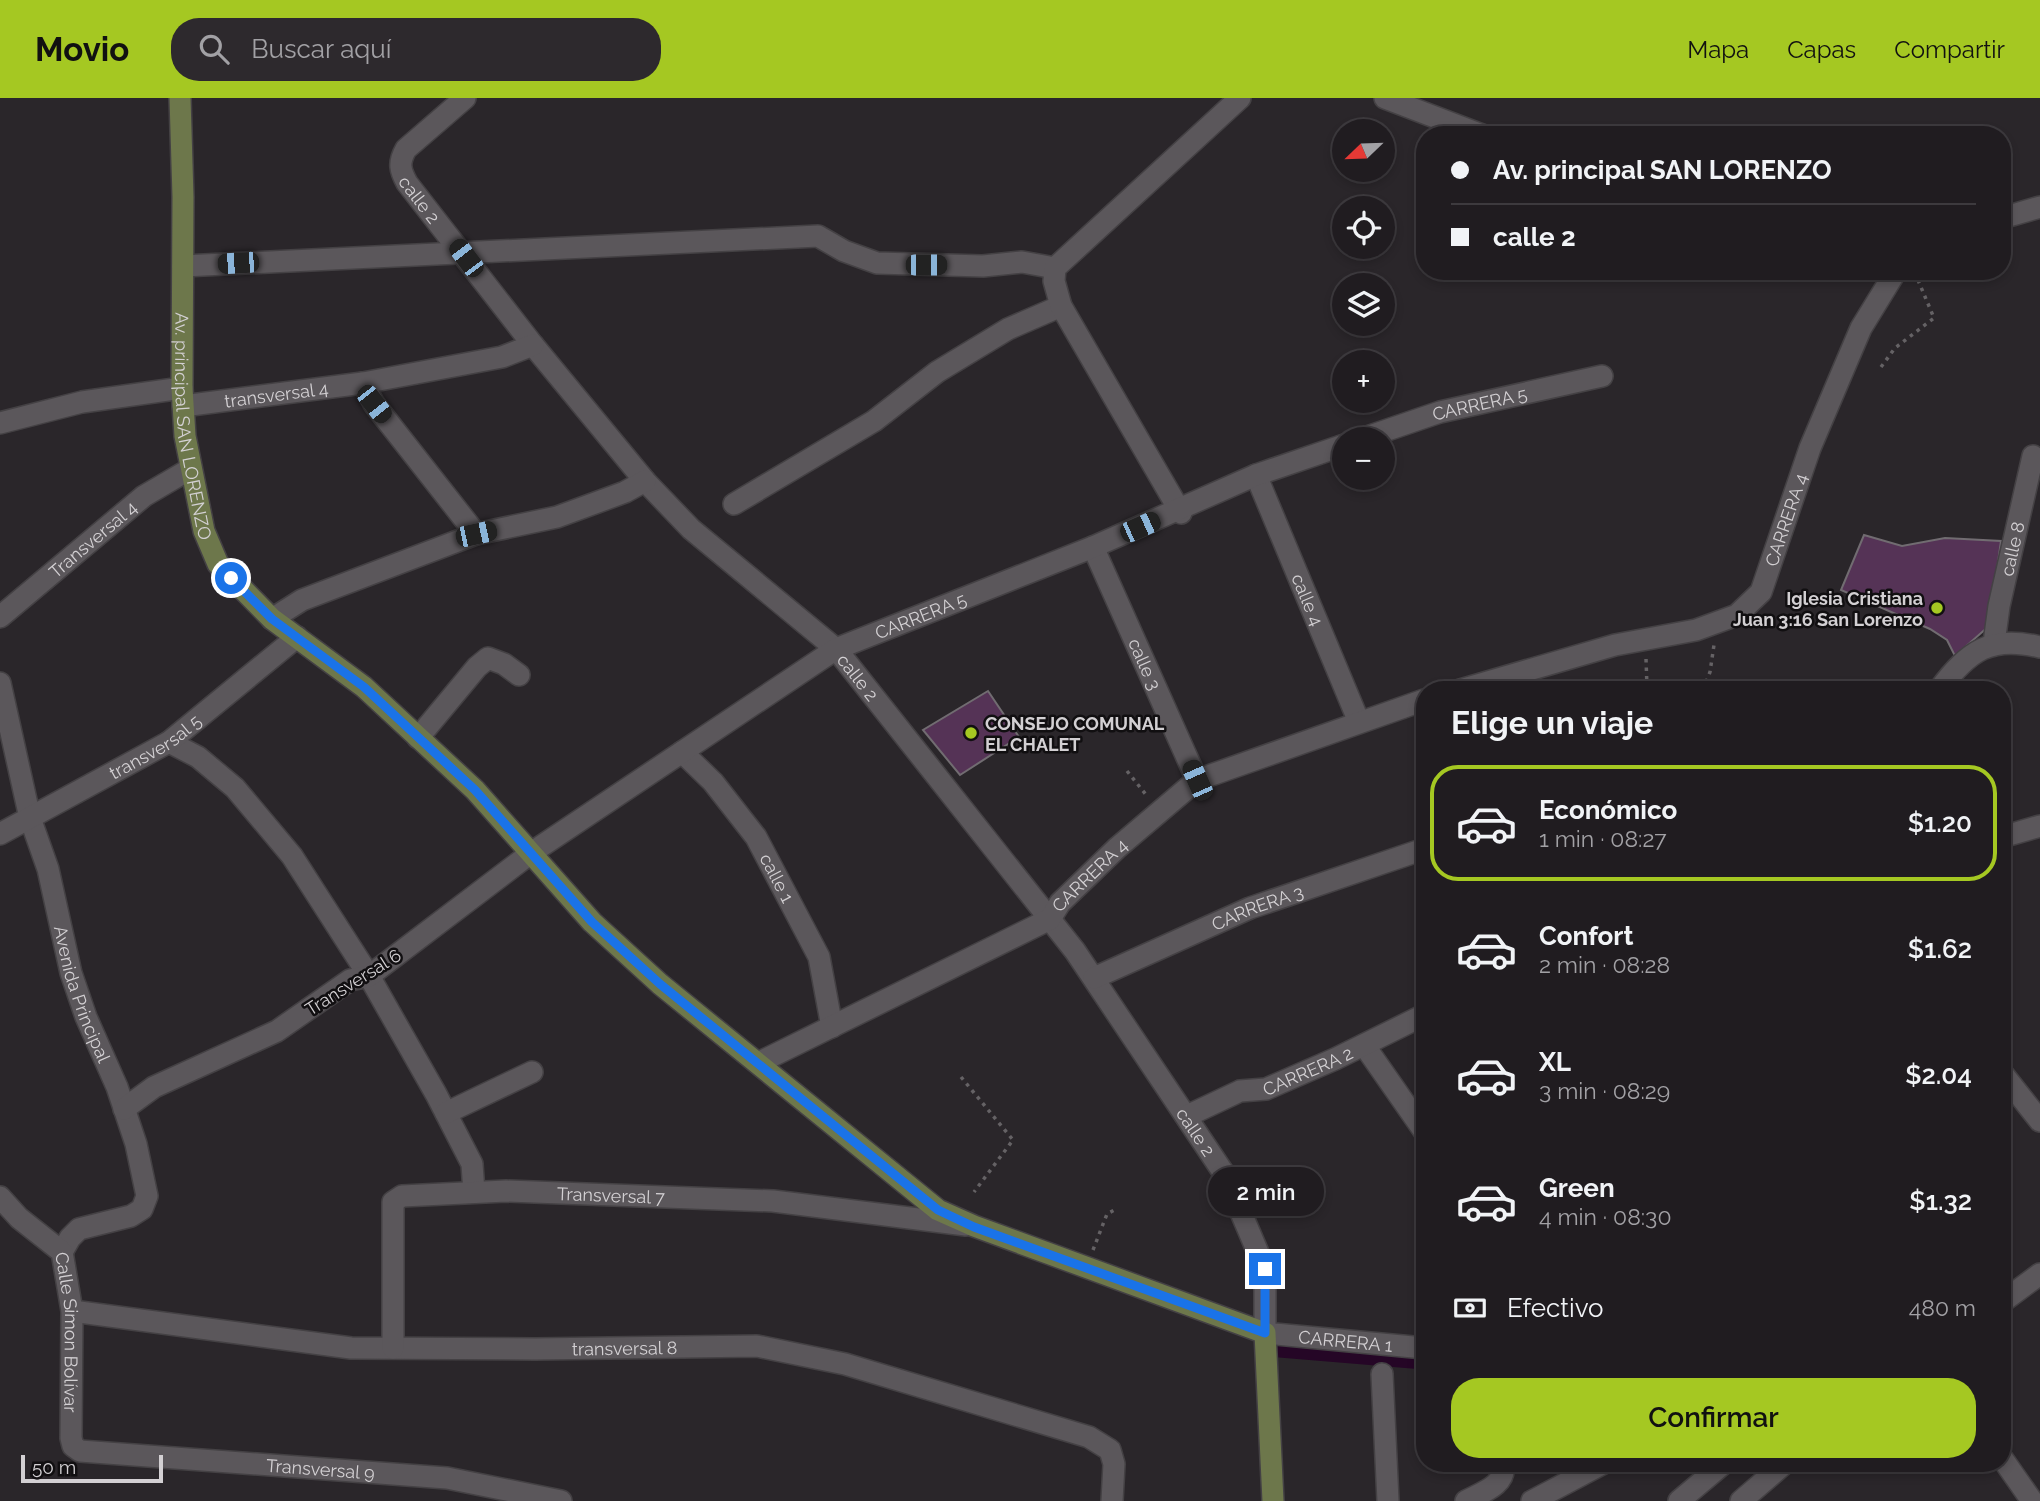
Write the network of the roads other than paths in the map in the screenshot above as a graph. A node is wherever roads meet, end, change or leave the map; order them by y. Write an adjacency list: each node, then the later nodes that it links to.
1 (180, 98): 8 (main road, Av. principal SAN LORENZO)
2 (465, 98): 12 (street, calle 2)
3 (1240, 98): 9 (street)
4 (1385, 98): 5 (street)
5 (1458, 126)
6 (2040, 207): 7 (street)
7 (2011, 215)
8 (183, 266): 9 (street); 15 (main road, Av. principal SAN LORENZO)
9 (1055, 268): 11 (street)
10 (1890, 280): 34 (street, CARRERA 4)
11 (1061, 306): 23 (street); 24 (street)
12 (533, 345): 14 (street, transversal 4); 22 (street, calle 2)
13 (1602, 376): 17 (street, CARRERA 5)
14 (363, 383): 15 (street, transversal 4); 25 (street)
15 (182, 397): 16 (street, transversal 4); 20 (main road, Av. principal SAN LORENZO)
16 (0, 423)
17 (1395, 427)
18 (1332, 449): 21 (street, CARRERA 5)
19 (2033, 456): 30 (street, calle 8)
20 (190, 469): 27 (street, Transversal 4); 28 (main road, Av. principal SAN LORENZO)
21 (1256, 475): 26 (street, CARRERA 5); 38 (street, calle 4)
22 (645, 481): 25 (street); 32 (street, calle 2)
23 (734, 504)
24 (1181, 513)
25 (476, 534): 28 (street)
26 (1093, 547): 32 (street, CARRERA 5); 42 (street, calle 3)
27 (0, 617)
28 (272, 619): 29 (main road, Av. principal SAN LORENZO)
29 (297, 637): 39 (main road, Av. principal SAN LORENZO); 40 (street, transversal 5)
30 (1994, 643): 31 (street); 35 (street)
31 (2040, 647)
32 (836, 649): 41 (street, CARRERA 5); 49 (street, calle 2)
33 (519, 675): 39 (street)
34 (1491, 681)
35 (1947, 681)
36 (0, 683): 43 (street, Avenida Principal)
37 (1416, 703): 38 (street, CARRERA 4)
38 (1359, 722): 42 (street, CARRERA 4)
39 (418, 738): 48 (main road, Av. principal SAN LORENZO)
40 (169, 742): 43 (street, transversal 5); 50 (street)
41 (682, 752): 48 (street, CARRERA 5); 53 (street, calle 1)
42 (1197, 780): 49 (street, CARRERA 4)
43 (30, 818): 45 (street, transversal 5); 58 (street, Avenida Principal)
44 (2040, 825): 46 (street)
45 (0, 834)
46 (2011, 834)
47 (1416, 852): 51 (street, CARRERA 3)
48 (531, 853): 50 (street, Transversal 6); 55 (main road, Av. principal SAN LORENZO)
49 (1050, 919): 51 (street, calle 2); 53 (street, CARRERA 4)
50 (369, 976): 58 (street, Transversal 6); 59 (street)
51 (1094, 978): 60 (street, calle 2)
52 (1416, 1019): 54 (street, CARRERA 2)
53 (832, 1027): 55 (street, CARRERA 4)
54 (1364, 1045): 60 (street, CARRERA 2); 61 (street)
55 (758, 1063): 65 (main road, Av. principal SAN LORENZO)
56 (532, 1072): 59 (street)
57 (2011, 1084): 62 (street)
58 (124, 1109): 66 (street, Avenida Principal)
59 (446, 1113): 63 (street)
60 (1187, 1116): 70 (street, calle 2)
61 (1416, 1120)
62 (2040, 1121)
63 (474, 1192): 65 (street, Transversal 7); 72 (street, Transversal 7)
64 (0, 1197): 66 (street, Calle Simon Bolívar)
65 (974, 1227): 70 (main road, Av. principal SAN LORENZO)
66 (62, 1252): 69 (street, Calle Simon Bolívar)
67 (2040, 1274): 68 (street)
68 (2011, 1295)
69 (72, 1311): 72 (street, transversal 8); 74 (street, Calle Simon Bolívar)
70 (1265, 1333): 71 (street, CARRERA 1); 82 (main road)
71 (1416, 1347)
72 (393, 1348): 81 (street, transversal 8)
73 (1382, 1374): 83 (street)
74 (80, 1451): 80 (street, Transversal 9)
75 (2011, 1471): 88 (street)
76 (1502, 1472): 84 (street)
77 (1587, 1472): 85 (street)
78 (1713, 1472): 86 (street)
79 (1775, 1472): 87 (street)
80 (561, 1501)
81 (1112, 1501)
82 (1273, 1501)
83 (1388, 1501)
84 (1466, 1501)
85 (1531, 1501)
86 (1679, 1501)
87 (1741, 1501)
88 (2032, 1501)

